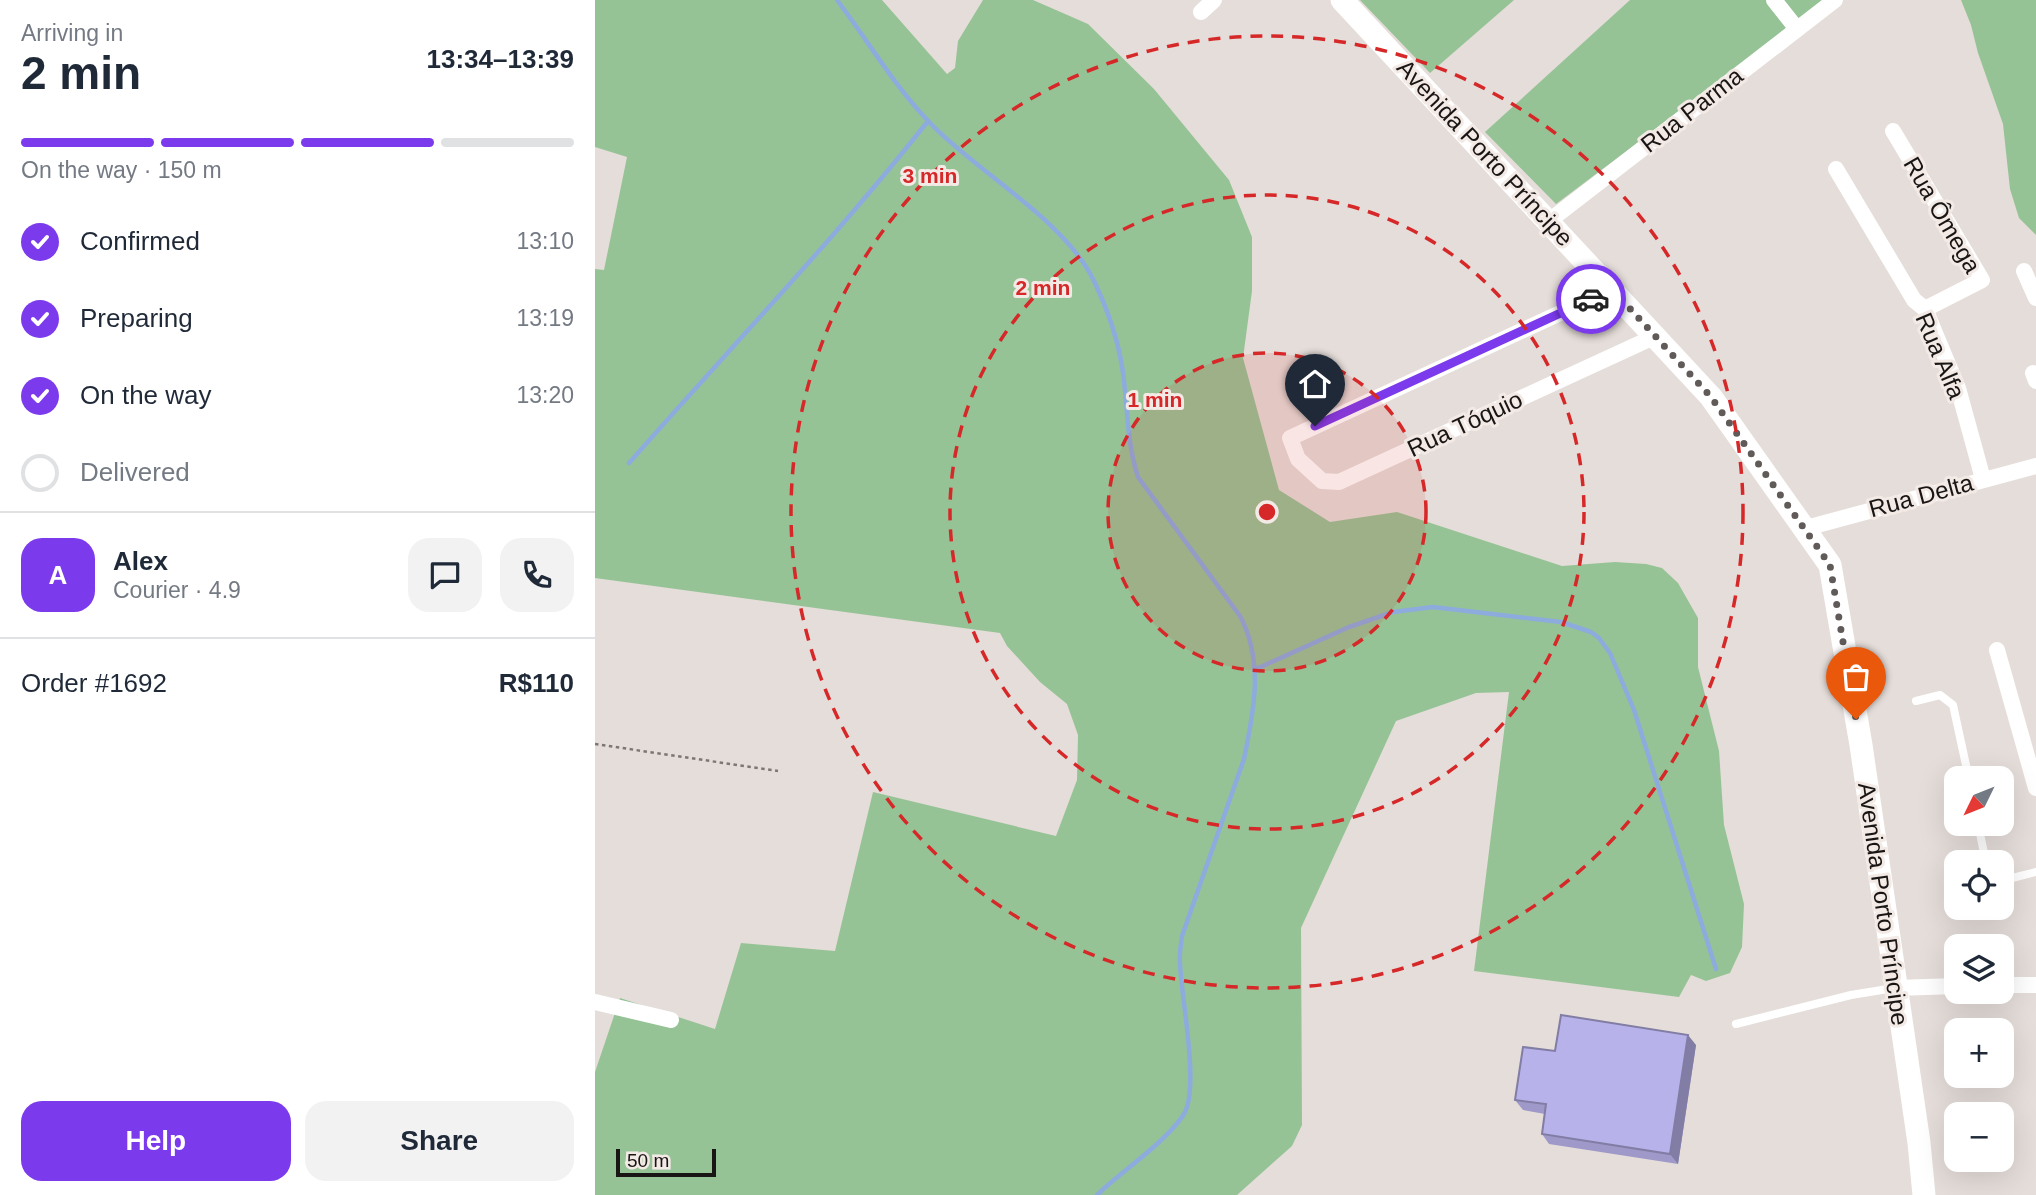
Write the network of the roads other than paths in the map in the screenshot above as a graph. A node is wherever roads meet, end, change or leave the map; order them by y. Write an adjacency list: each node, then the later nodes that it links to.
1 (1214, 0): 5 (street)
2 (1342, 0): 9 (street, Avenida Porto Príncipe)
3 (1774, 0): 6 (street)
4 (1835, 0): 6 (street, Rua Parma)
5 (1201, 12)
6 (1797, 29): 9 (street, Rua Parma)
7 (1893, 131): 13 (street, Rua Ômega)
8 (1836, 169): 13 (street, Rua Alfa)
9 (1549, 221): 11 (street, Avenida Porto Príncipe)
10 (2024, 271): 12 (street)
11 (1612, 289): 14 (street, Avenida Porto Príncipe); 14 (street, Rua Tóquio)
12 (2036, 298)
13 (1925, 309): 16 (street, Rua Alfa)
14 (1656, 336): 17 (street, Avenida Porto Príncipe)
15 (2036, 466): 16 (street, Rua Delta)
16 (1983, 479): 17 (street, Rua Delta)
17 (1806, 528): 27 (street, Avenida Porto Príncipe)
18 (1997, 650): 21 (street)
19 (1916, 701): 20 (lane)
20 (1966, 766)
21 (2036, 788)
22 (2036, 872): 23 (lane)
23 (2014, 878)
24 (2014, 985): 25 (street)
25 (2036, 985)
26 (1944, 986): 27 (street)
27 (1895, 988): 30 (lane); 31 (street, Avenida Porto Príncipe)
28 (595, 1002): 29 (street)
29 (671, 1020)
30 (1736, 1024)
31 (1924, 1195)

